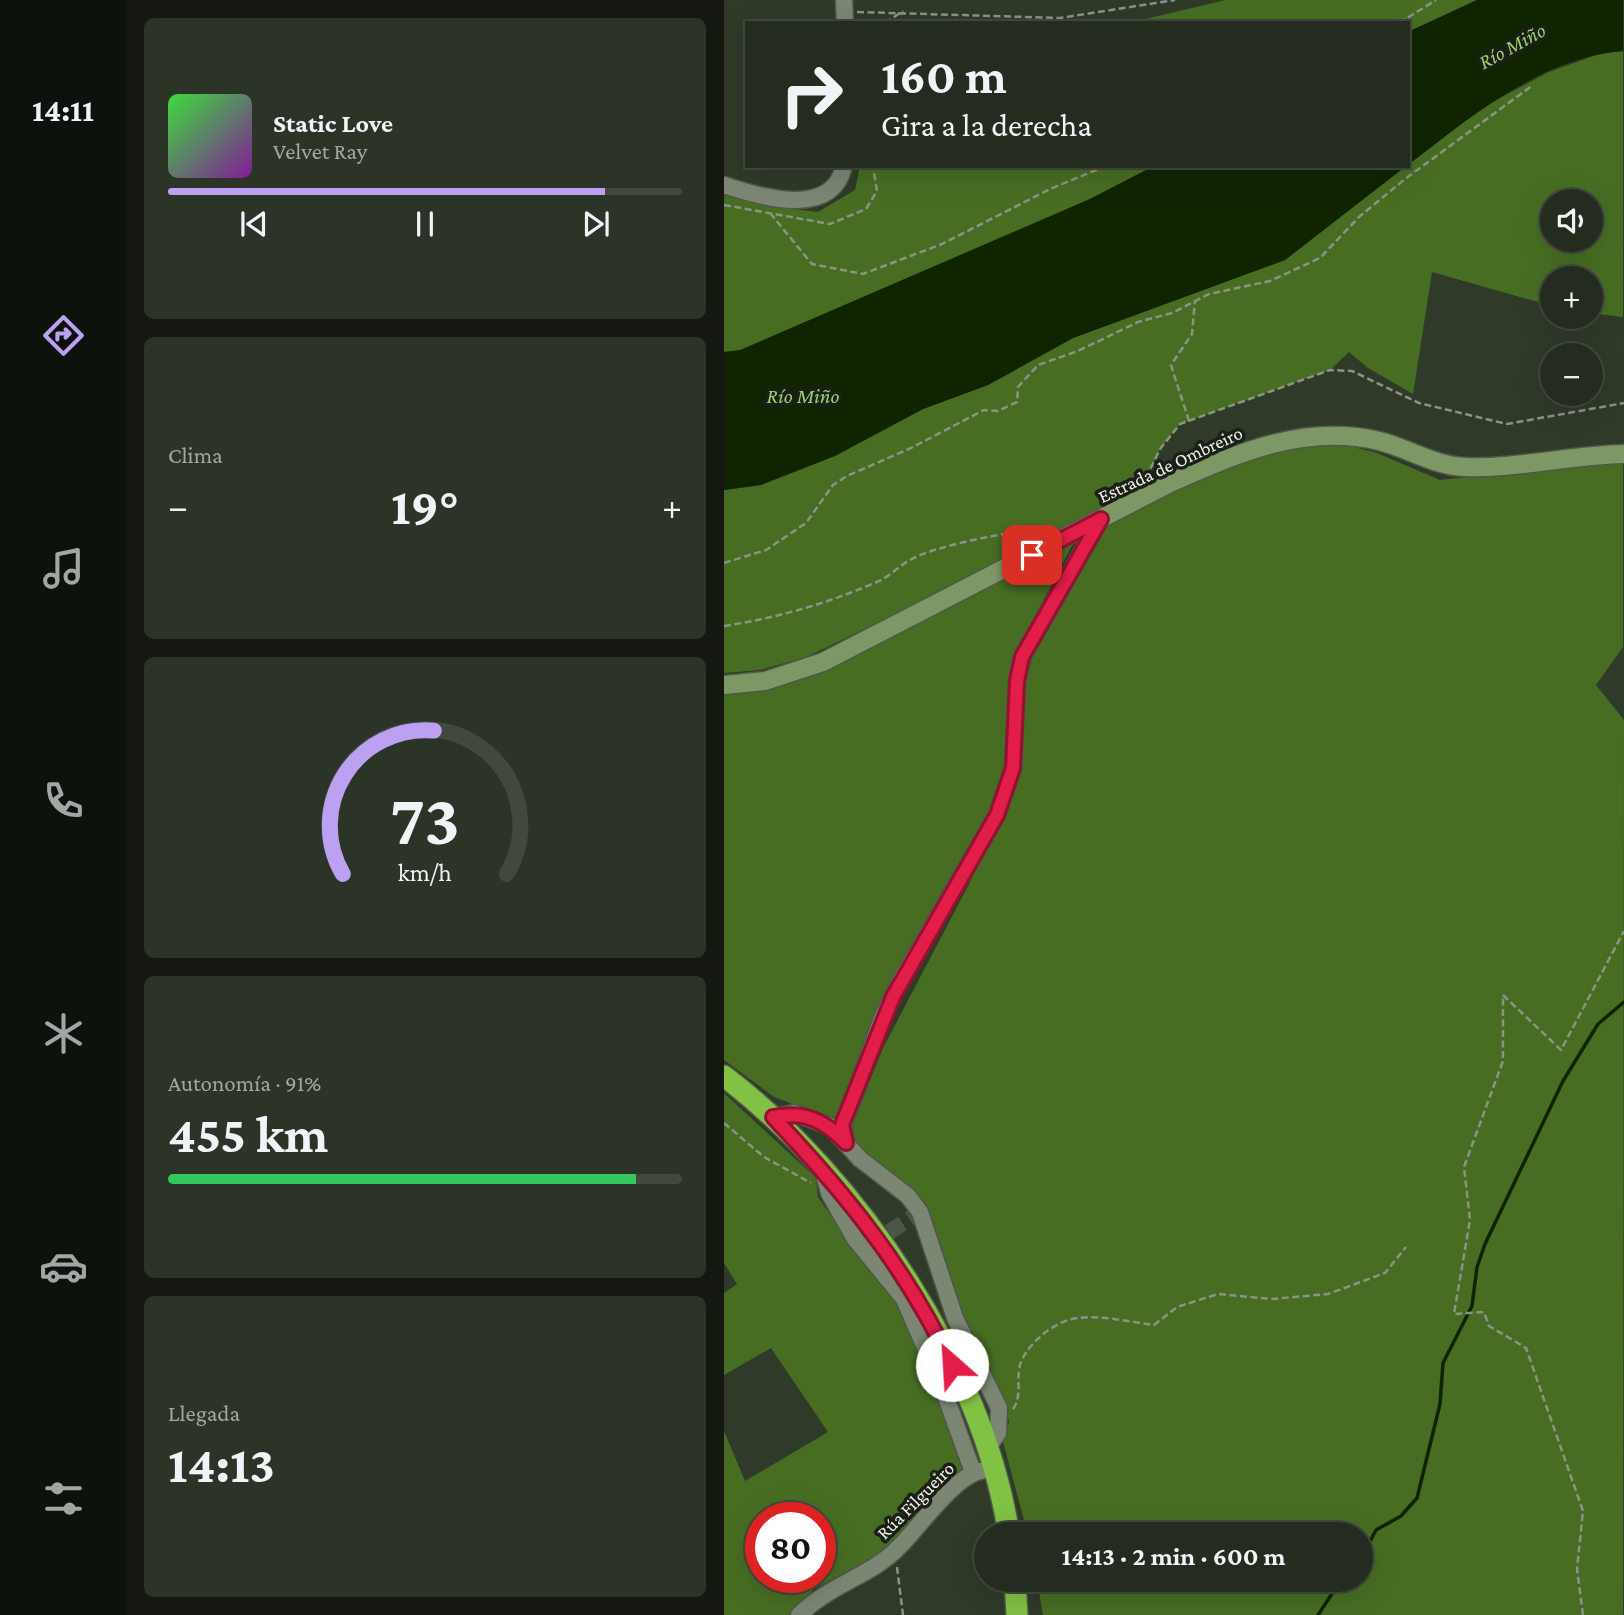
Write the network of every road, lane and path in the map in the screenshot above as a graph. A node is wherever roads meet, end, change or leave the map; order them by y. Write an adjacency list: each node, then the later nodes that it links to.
1 (1175, 0): 4 (path)
2 (1436, 0): 6 (path)
3 (845, 12): 4 (path)
4 (903, 12): 5 (path)
5 (888, 21)
6 (1402, 21)
7 (1534, 85): 12 (path)
8 (843, 168): 10 (street)
9 (1101, 168): 11 (path)
10 (724, 185)
11 (770, 213)
12 (1195, 300): 14 (path); 19 (path)
13 (1624, 404): 16 (path)
14 (1189, 421)
15 (1624, 454): 16 (street, Estrada de Ombreiro)
16 (1136, 500): 17 (street, Estrada de Ombreiro)
17 (1101, 519): 18 (street, Estrada de Ombreiro); 26 (street)
18 (1078, 531): 20 (path); 21 (street, Estrada de Ombreiro)
19 (724, 563)
20 (724, 626)
21 (724, 685)
22 (1624, 931): 39 (path)
23 (724, 1076): 24 (highway)
24 (773, 1117): 26 (street); 27 (highway)
25 (724, 1123): 28 (path)
26 (846, 1143): 30 (street)
27 (823, 1170): 28 (street); 31 (highway)
28 (830, 1193): 32 (street)
29 (1406, 1247): 30 (path)
30 (1000, 1420): 31 (street)
31 (988, 1447): 32 (highway)
32 (984, 1471): 33 (highway); 34 (street, Rúa Filgueiro)
33 (1004, 1522)
34 (892, 1554): 36 (street, Rúa Filgueiro); 37 (path)
35 (1016, 1592): 38 (highway)
36 (799, 1615)
37 (903, 1615)
38 (1017, 1615)
39 (1583, 1615)

